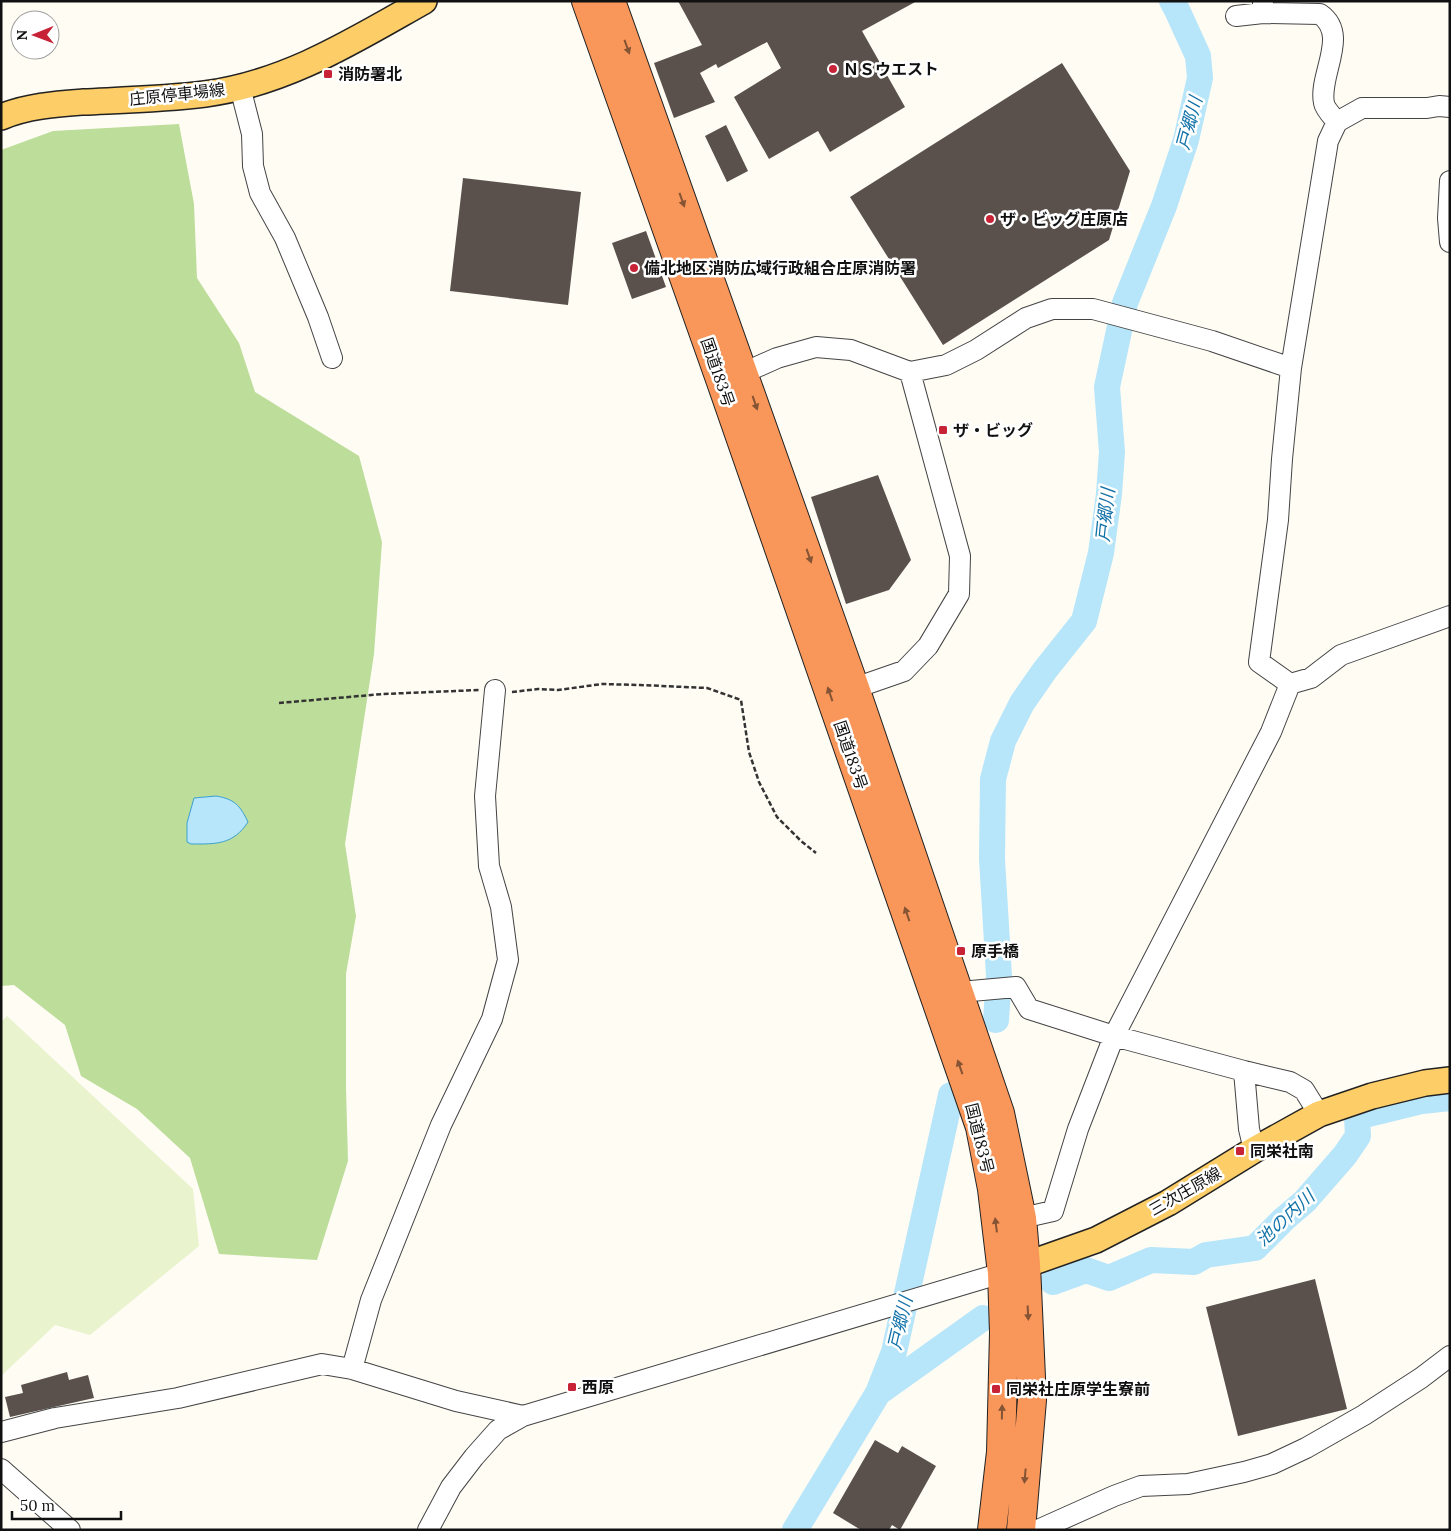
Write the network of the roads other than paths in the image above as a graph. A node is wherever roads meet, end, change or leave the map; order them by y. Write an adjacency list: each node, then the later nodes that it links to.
1 (424, 1): 6 (main road, 庄原停車場線)
2 (586, 1): 15 (highway, 国道183号)
3 (611, 1): 15 (highway, 国道183号, one-way to 15)
4 (1263, 7): 5 (street); 9 (street)
5 (1236, 16)
6 (240, 87): 8 (main road, 庄原停車場線); 12 (street)
7 (1450, 107): 9 (street)
8 (1, 117)
9 (1338, 122): 13 (street)
10 (1450, 181): 11 (street)
11 (1450, 242)
12 (332, 358)
13 (1291, 368): 14 (street); 17 (street)
14 (910, 372): 15 (street); 18 (street)
15 (733, 378): 18 (highway, 国道183号, one-way to 18); 27 (highway, 国道183号, one-way to 15)
16 (1450, 616): 17 (street)
17 (1290, 684): 21 (street)
18 (855, 688): 20 (highway, 国道183号)
19 (495, 690): 29 (street)
20 (960, 992): 21 (street); 26 (highway, 国道183号)
21 (1114, 1036): 22 (street); 26 (street)
22 (1244, 1071): 24 (street); 25 (street)
23 (1450, 1080): 24 (main road, 三次庄原線)
24 (1319, 1114): 25 (main road, 三次庄原線)
25 (1254, 1150): 27 (main road, 三次庄原線)
26 (1022, 1218): 27 (highway, 国道183号)
27 (1014, 1269): 30 (street); 35 (highway, 国道183号, one-way to 27); 36 (highway, 国道183号, one-way to 36)
28 (1450, 1356): 37 (street)
29 (352, 1369): 30 (street); 31 (street)
30 (523, 1416): 34 (street)
31 (1, 1432)
32 (1, 1469): 33 (street)
33 (70, 1530)
34 (428, 1530)
35 (992, 1530)
36 (1021, 1530)
37 (1038, 1530)

